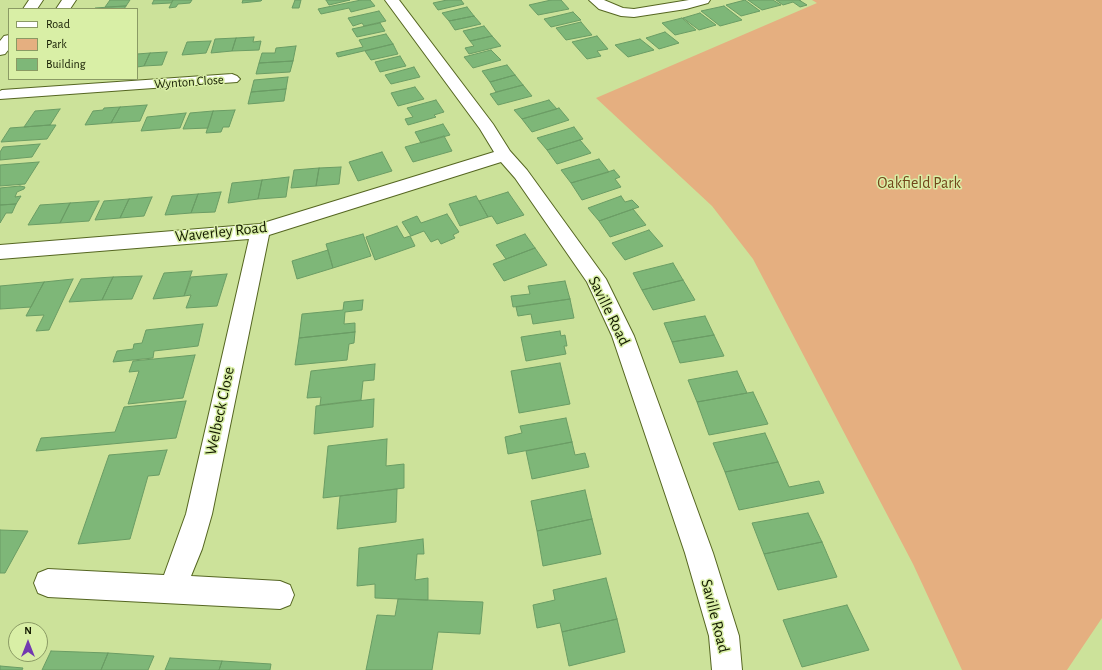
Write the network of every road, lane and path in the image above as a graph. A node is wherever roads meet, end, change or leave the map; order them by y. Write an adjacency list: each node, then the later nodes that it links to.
1 (392, 0): 9 (street, Saville Road)
2 (596, 0): 3 (street)
3 (702, 0)
4 (8, 39): 5 (street)
5 (0, 51)
6 (232, 79): 8 (street, Wynton Close)
7 (12, 80): 8 (street)
8 (1, 96)
9 (504, 155): 10 (street, Waverley Road); 15 (street, Saville Road)
10 (260, 231): 11 (street, Waverley Road); 13 (street, Welbeck Close)
11 (0, 252)
12 (48, 583): 13 (street)
13 (172, 589): 14 (street)
14 (280, 595)
15 (727, 670)

